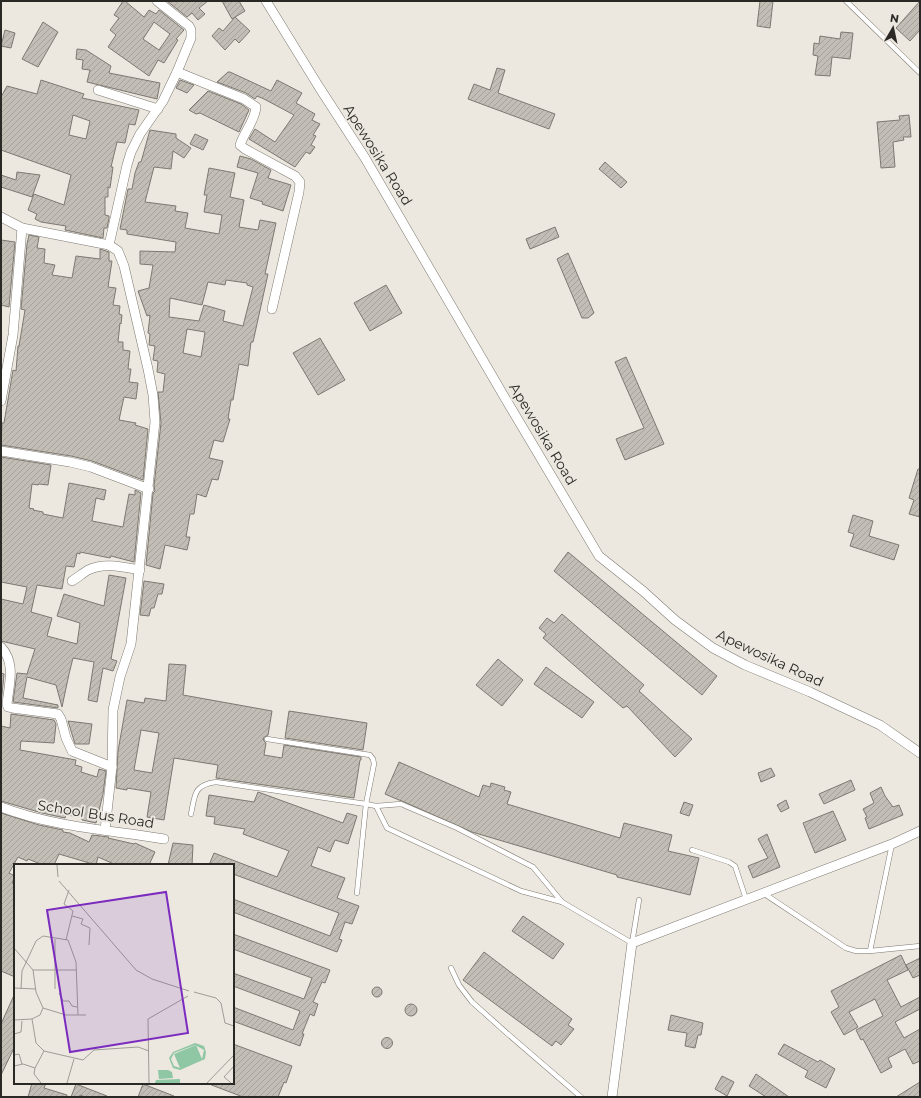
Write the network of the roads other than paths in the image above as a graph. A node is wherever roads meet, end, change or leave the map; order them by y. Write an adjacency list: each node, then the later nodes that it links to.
1 (157, 1): 4 (street)
2 (266, 1): 19 (street, Apewosika Road)
3 (846, 1): 5 (lane)
4 (177, 72): 7 (street); 11 (street)
5 (920, 72)
6 (98, 90): 7 (street)
7 (158, 109): 10 (street)
8 (1, 217): 9 (street)
9 (22, 228): 10 (street); 12 (street)
10 (109, 245): 14 (street)
11 (272, 309)
12 (1, 401)
13 (1, 450): 14 (street)
14 (149, 489): 15 (street)
15 (140, 570): 16 (street); 20 (street)
16 (72, 581)
17 (1, 647): 20 (street)
18 (267, 739): 21 (lane)
19 (920, 753)
20 (112, 767): 25 (street)
21 (366, 804): 22 (lane); 24 (lane); 30 (lane)
22 (376, 806): 34 (lane); 34 (lane)
23 (1, 807): 25 (street, School Bus Road)
24 (191, 814)
25 (105, 830): 27 (street, School Bus Road)
26 (920, 832): 28 (street)
27 (164, 839)
28 (892, 844): 31 (street); 37 (lane)
29 (692, 850): 32 (lane)
30 (357, 893)
31 (764, 893): 32 (street); 37 (lane)
32 (746, 899): 35 (street)
33 (639, 900): 35 (lane)
34 (562, 902): 35 (lane)
35 (632, 943): 40 (street)
36 (920, 946): 37 (lane)
37 (870, 951)
38 (451, 968): 39 (lane)
39 (581, 1097)
40 (612, 1097)

